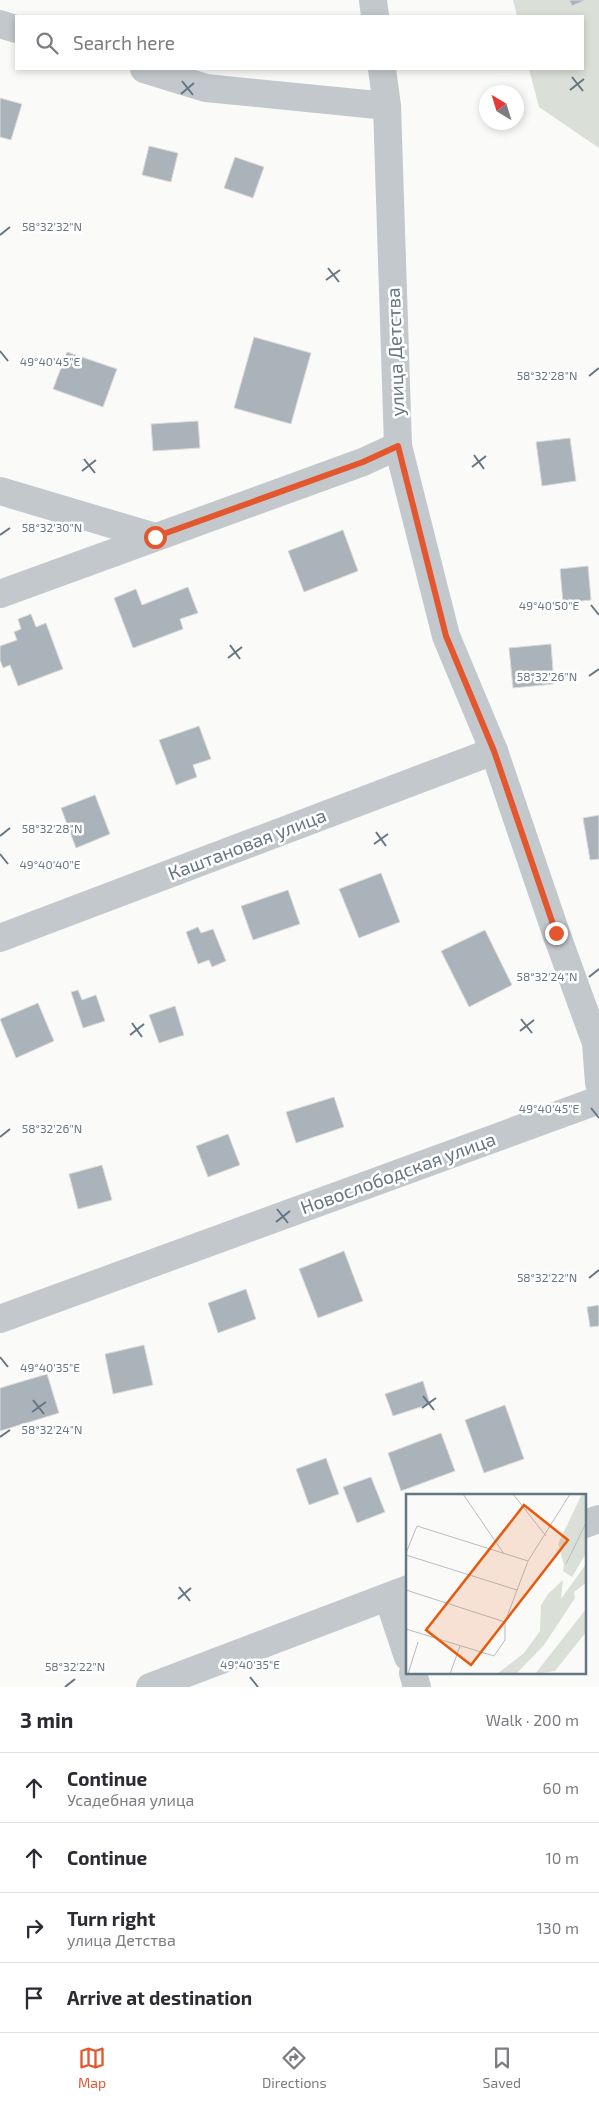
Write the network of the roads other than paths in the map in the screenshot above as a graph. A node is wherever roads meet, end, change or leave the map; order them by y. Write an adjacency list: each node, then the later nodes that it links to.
1 (372, 0): 2 (street)
2 (375, 15)
3 (0, 24): 4 (street)
4 (15, 30)
5 (147, 70): 7 (street)
6 (382, 70): 7 (street, улица Детства)
7 (387, 106): 8 (street, улица Детства)
8 (398, 446): 10 (street); 12 (street, улица Детства)
9 (0, 491): 10 (street)
10 (155, 537): 11 (street)
11 (0, 594)
12 (494, 751): 13 (street, Каштановая улица); 14 (street, улица Детства)
13 (0, 938)
14 (599, 1083)
15 (599, 1100): 16 (street, Новослободская улица)
16 (0, 1319)
17 (599, 1519): 18 (street)
18 (586, 1524)
19 (398, 1593): 20 (street); 22 (street)
20 (406, 1644)
21 (413, 1674): 23 (street)
22 (150, 1687)
23 (417, 1687)

